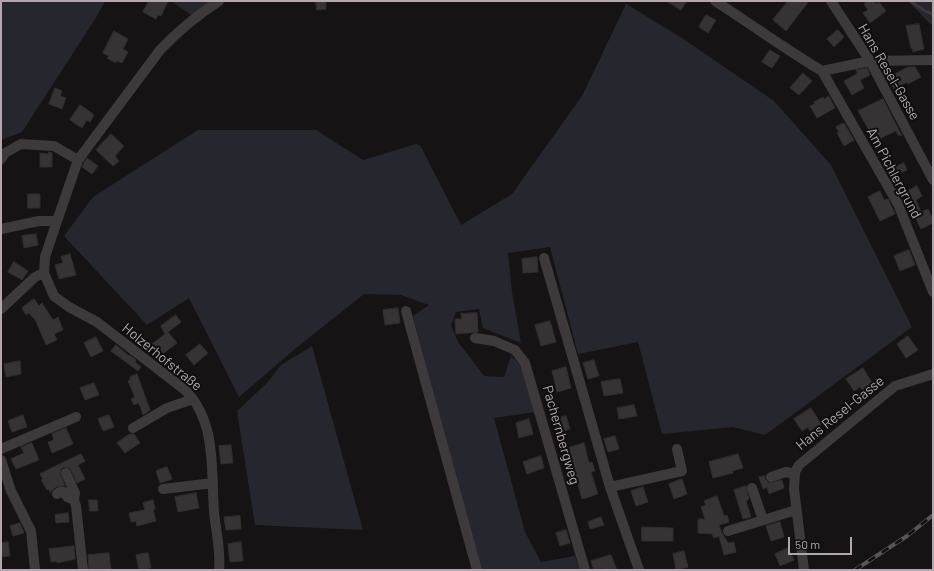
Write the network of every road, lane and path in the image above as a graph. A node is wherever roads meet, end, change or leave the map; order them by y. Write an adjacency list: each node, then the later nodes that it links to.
1 (219, 1): 8 (street)
2 (715, 1): 6 (street, Am Pichlergrund)
3 (831, 1): 5 (street, Hans Resel-Gasse)
4 (933, 60): 5 (street)
5 (870, 61): 6 (street); 9 (street, Hans Resel-Gasse)
6 (822, 71): 14 (street, Am Pichlergrund)
7 (1, 159): 8 (street)
8 (78, 160): 10 (street)
9 (933, 180)
10 (57, 221): 11 (street); 13 (street)
11 (1, 229)
12 (544, 258): 29 (street)
13 (44, 273): 15 (street); 19 (street, Holzerhofstraße)
14 (933, 292)
15 (1, 309)
16 (406, 311): 40 (street)
17 (475, 338): 41 (street, Pachernbergweg)
18 (933, 374): 26 (street, Hans Resel-Gasse)
19 (193, 399): 21 (street); 28 (street, Holzerhofstraße)
20 (76, 417): 22 (street)
21 (133, 428)
22 (1, 449)
23 (677, 449): 29 (street)
24 (1, 462): 37 (street)
25 (66, 473): 33 (street)
26 (795, 474): 27 (street); 34 (street)
27 (771, 476)
28 (213, 483): 31 (street); 39 (street, Holzerhofstraße)
29 (610, 487): 42 (street)
30 (752, 488): 35 (street)
31 (163, 489)
32 (57, 494): 33 (street)
33 (74, 500): 38 (street)
34 (796, 510): 35 (street); 43 (street)
35 (763, 520): 36 (street)
36 (728, 531)
37 (35, 570)
38 (83, 570)
39 (219, 570)
40 (476, 570)
41 (585, 570)
42 (639, 570)
43 (804, 570)

